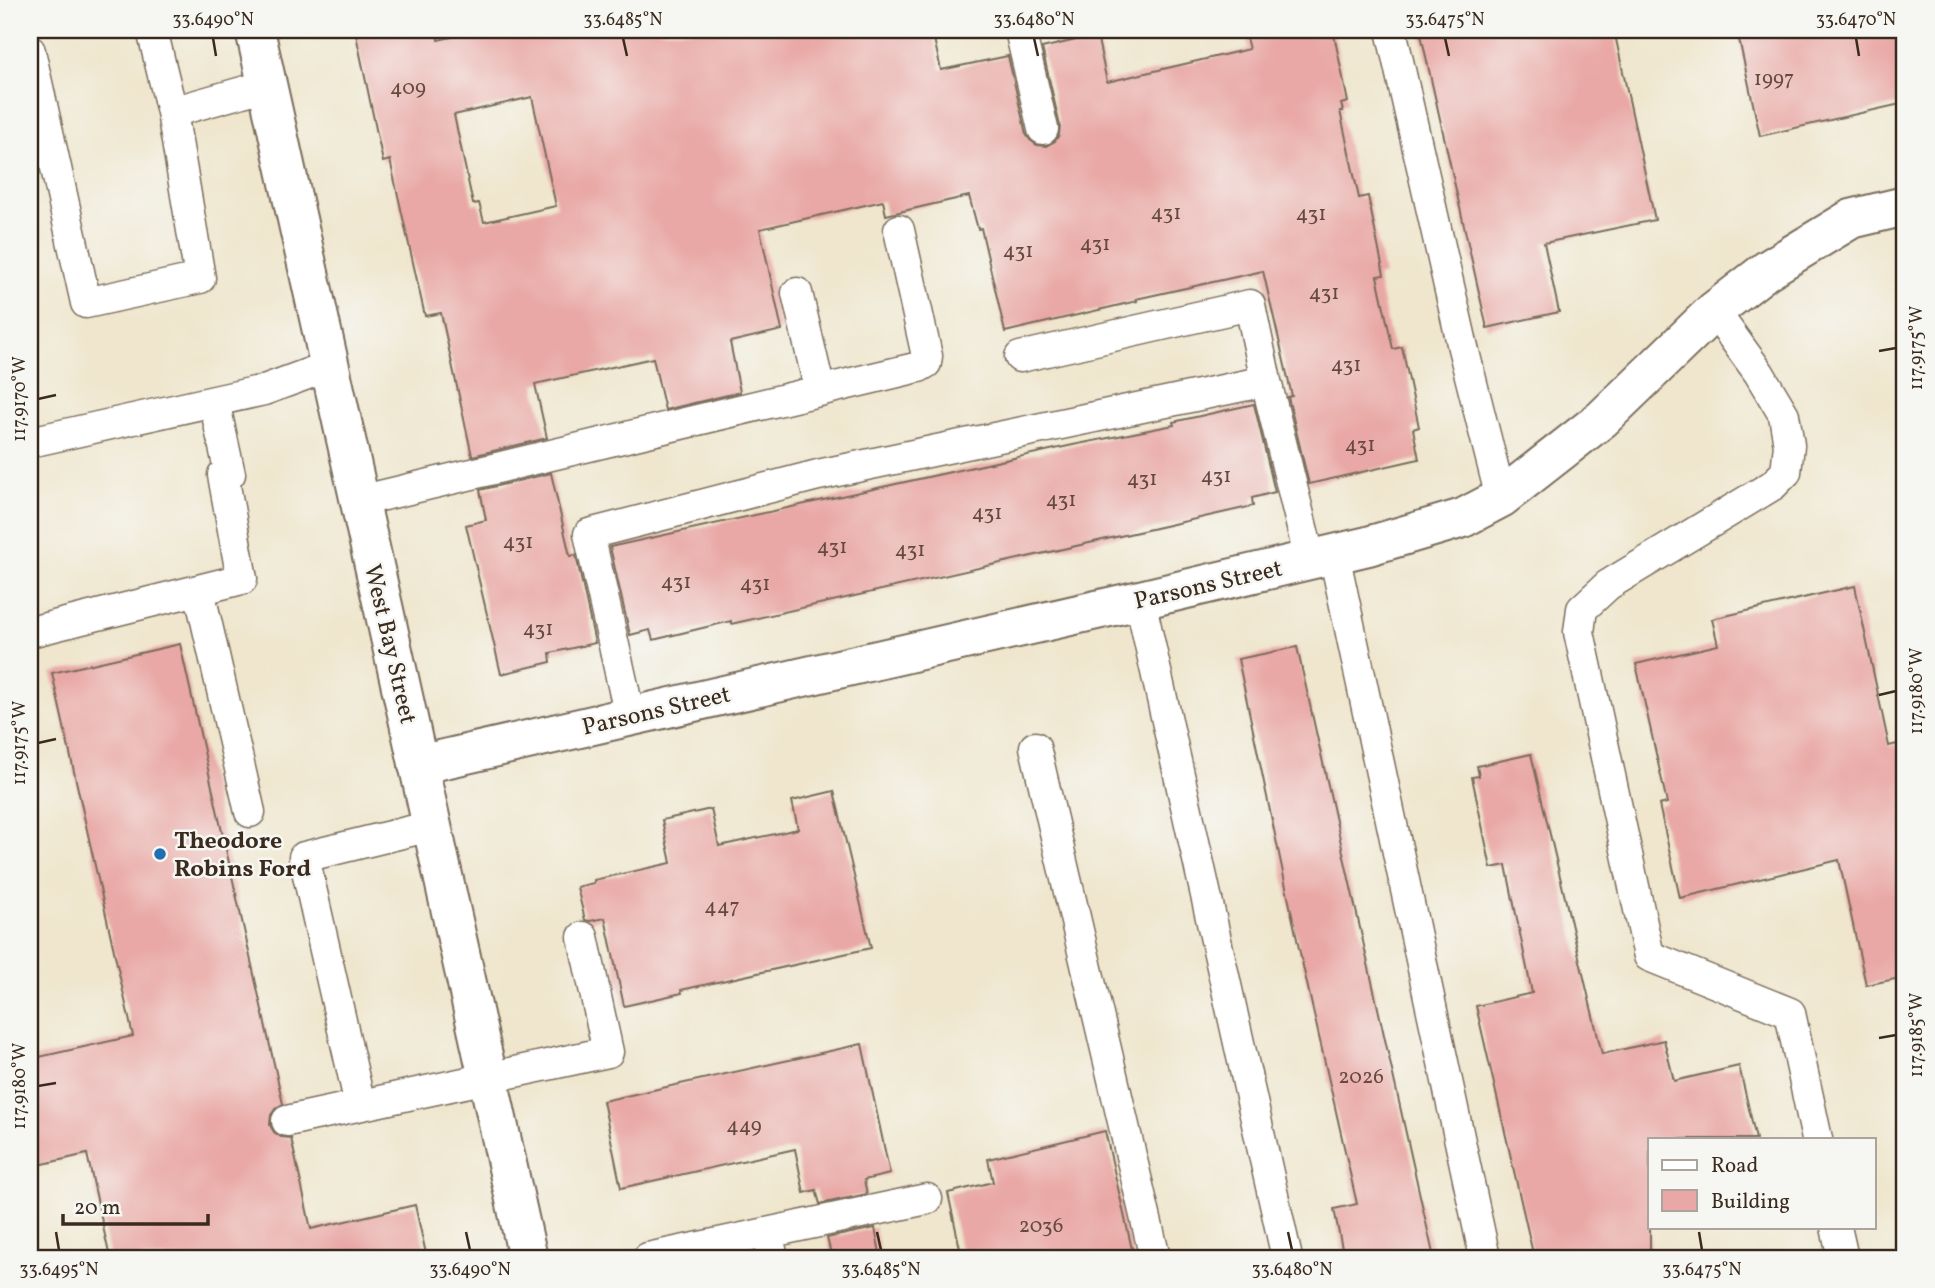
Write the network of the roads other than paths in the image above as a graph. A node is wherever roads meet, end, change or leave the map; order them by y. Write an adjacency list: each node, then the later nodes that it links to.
1 (152, 30): 7 (lane)
2 (255, 30): 6 (street, West Bay Street)
3 (1020, 30): 8 (lane)
4 (1391, 30): 19 (lane)
5 (30, 51): 7 (lane)
6 (267, 85): 7 (lane); 14 (street, West Bay Street)
7 (172, 112)
8 (1043, 129)
9 (1905, 206): 12 (street, Parsons Street)
10 (899, 230): 16 (lane)
11 (797, 293): 16 (lane)
12 (1714, 311): 19 (street, Parsons Street); 34 (lane)
13 (1020, 357): 15 (lane)
14 (329, 366): 17 (lane); 20 (street, West Bay Street)
15 (1266, 381): 21 (lane); 25 (lane)
16 (820, 391): 20 (lane)
17 (214, 401): 18 (lane); 22 (lane)
18 (30, 442)
19 (1501, 498): 21 (street, Parsons Street)
20 (359, 501): 27 (street, West Bay Street)
21 (1322, 557): 23 (street, Parsons Street); 42 (lane)
22 (199, 590): 24 (lane); 28 (lane)
23 (1140, 600): 25 (street, Parsons Street); 41 (lane)
24 (30, 632)
25 (629, 717): 27 (street, Parsons Street)
26 (1035, 747): 40 (lane)
27 (418, 765): 29 (street, West Bay Street)
28 (250, 813)
29 (431, 826): 31 (street, West Bay Street); 32 (lane)
30 (583, 937): 31 (lane)
31 (488, 1077): 32 (lane); 38 (street, West Bay Street)
32 (360, 1105): 33 (lane)
33 (287, 1121)
34 (1817, 1138)
35 (927, 1199): 37 (lane)
36 (1836, 1228): 43 (lane)
37 (770, 1246): 39 (lane)
38 (528, 1258)
39 (648, 1258)
40 (1155, 1258)
41 (1287, 1258)
42 (1485, 1258)
43 (1843, 1258)

